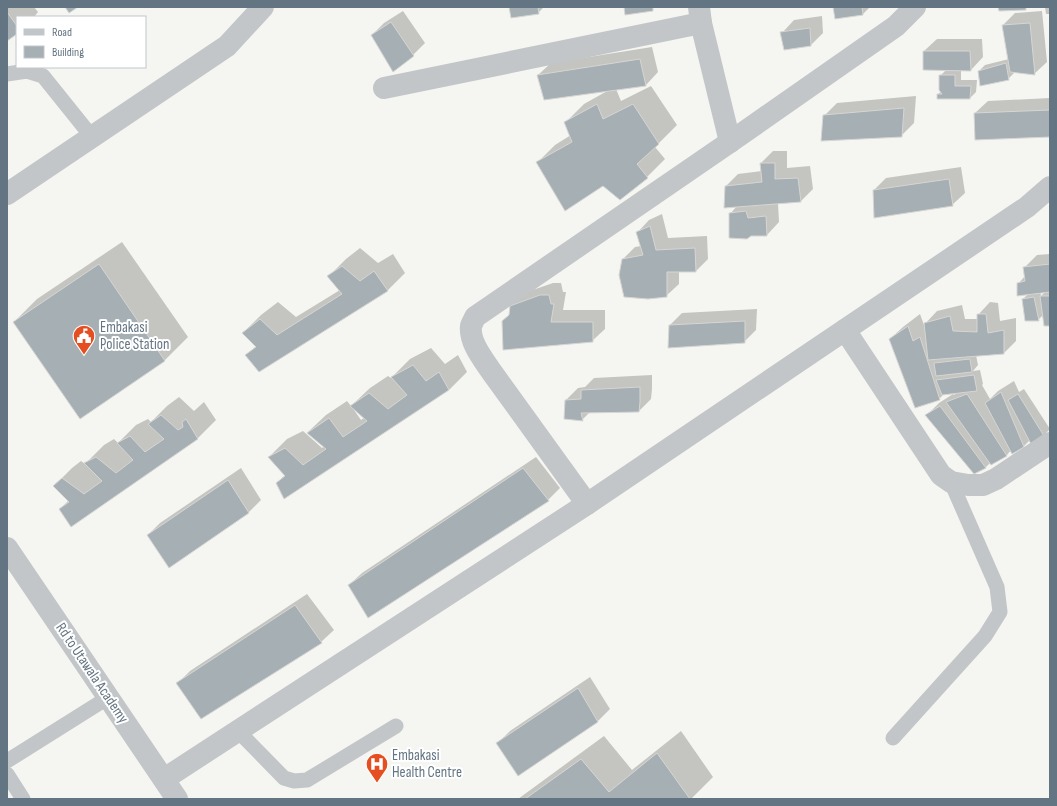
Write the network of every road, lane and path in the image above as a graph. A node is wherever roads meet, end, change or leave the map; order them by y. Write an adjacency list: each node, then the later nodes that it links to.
1 (263, 7): 6 (street)
2 (915, 7): 7 (street)
3 (700, 15): 5 (street); 7 (street)
4 (7, 74): 6 (lane)
5 (384, 88)
6 (92, 137): 9 (street)
7 (730, 142): 13 (street)
8 (1050, 188): 10 (street)
9 (7, 194)
10 (845, 330): 12 (street); 13 (street)
11 (1050, 443): 12 (street)
12 (951, 482): 18 (lane)
13 (587, 504): 17 (street)
14 (7, 548): 15 (street, Rd to Utawala Academy)
15 (109, 697): 19 (lane); 21 (street, Rd to Utawala Academy)
16 (396, 726): 17 (lane)
17 (238, 731): 21 (street)
18 (893, 738)
19 (7, 761)
20 (7, 774): 22 (lane)
21 (164, 779): 23 (street, Rd to Utawala Academy)
22 (23, 799)
23 (177, 799)

